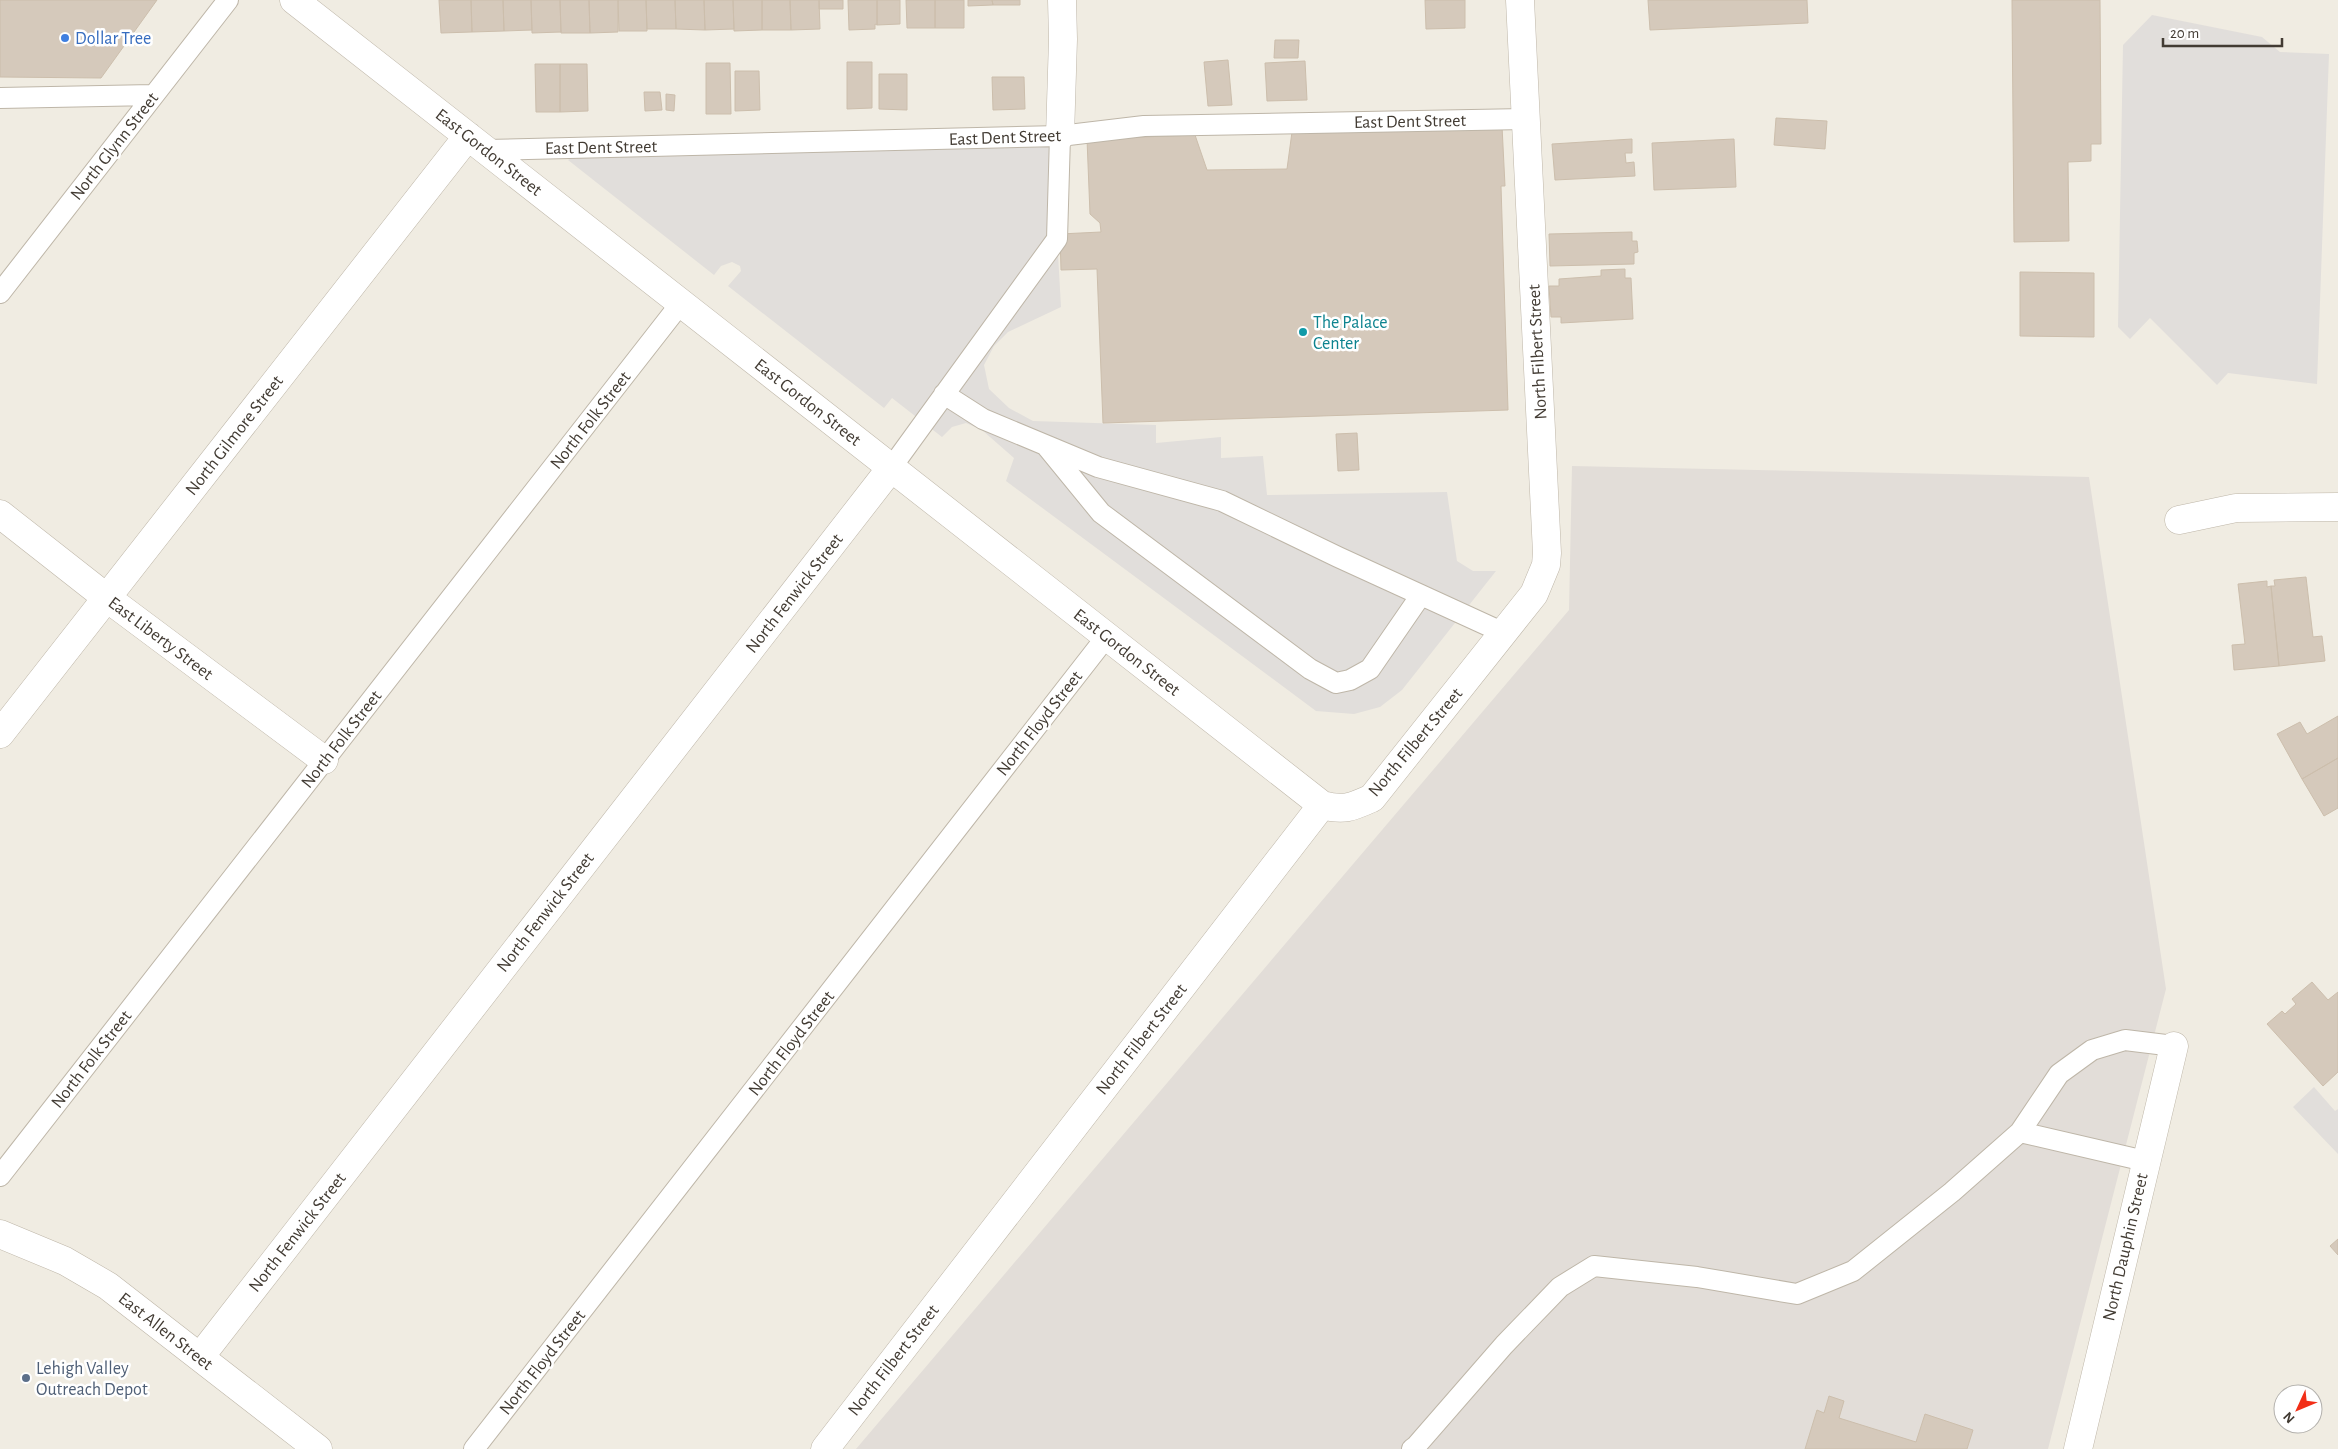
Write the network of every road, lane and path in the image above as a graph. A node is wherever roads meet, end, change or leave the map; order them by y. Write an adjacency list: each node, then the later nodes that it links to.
1 (228, 0): 5 (lane, North Glynn Street)
2 (294, 0): 9 (street, East Gordon Street)
3 (1062, 0): 8 (street)
4 (1520, 0): 7 (street, North Filbert Street)
5 (153, 95): 6 (lane); 10 (lane, North Glynn Street)
6 (0, 98)
7 (1524, 119): 8 (lane, East Dent Street); 20 (street, North Filbert Street)
8 (1060, 136): 9 (lane, East Dent Street); 12 (lane)
9 (477, 143): 11 (street, East Gordon Street); 19 (street, North Gilmore Street)
10 (0, 293)
11 (681, 303): 14 (street, East Gordon Street); 23 (lane, North Folk Street)
12 (944, 394): 13 (lane); 14 (lane)
13 (1046, 446): 18 (lane); 18 (lane)
14 (891, 468): 21 (street, East Gordon Street); 30 (street, North Fenwick Street)
15 (2338, 507): 17 (street)
16 (0, 514): 19 (street, East Liberty Street)
17 (2179, 520)
18 (1421, 595): 20 (lane)
19 (107, 598): 22 (street, North Gilmore Street); 23 (street, East Liberty Street)
20 (1504, 633): 24 (street, North Filbert Street)
21 (1107, 636): 24 (street, East Gordon Street); 33 (lane, North Floyd Street)
22 (0, 734)
23 (324, 760): 28 (lane, North Folk Street)
24 (1322, 805): 34 (street, North Filbert Street)
25 (2174, 1046): 26 (lane); 27 (street, North Dauphin Street)
26 (2020, 1132): 27 (lane); 31 (lane)
27 (2145, 1161): 35 (street, North Dauphin Street)
28 (0, 1176)
29 (0, 1234): 30 (street, East Allen Street)
30 (200, 1357): 32 (street, East Allen Street)
31 (1416, 1448)
32 (318, 1449)
33 (474, 1449)
34 (825, 1449)
35 (2078, 1449)

